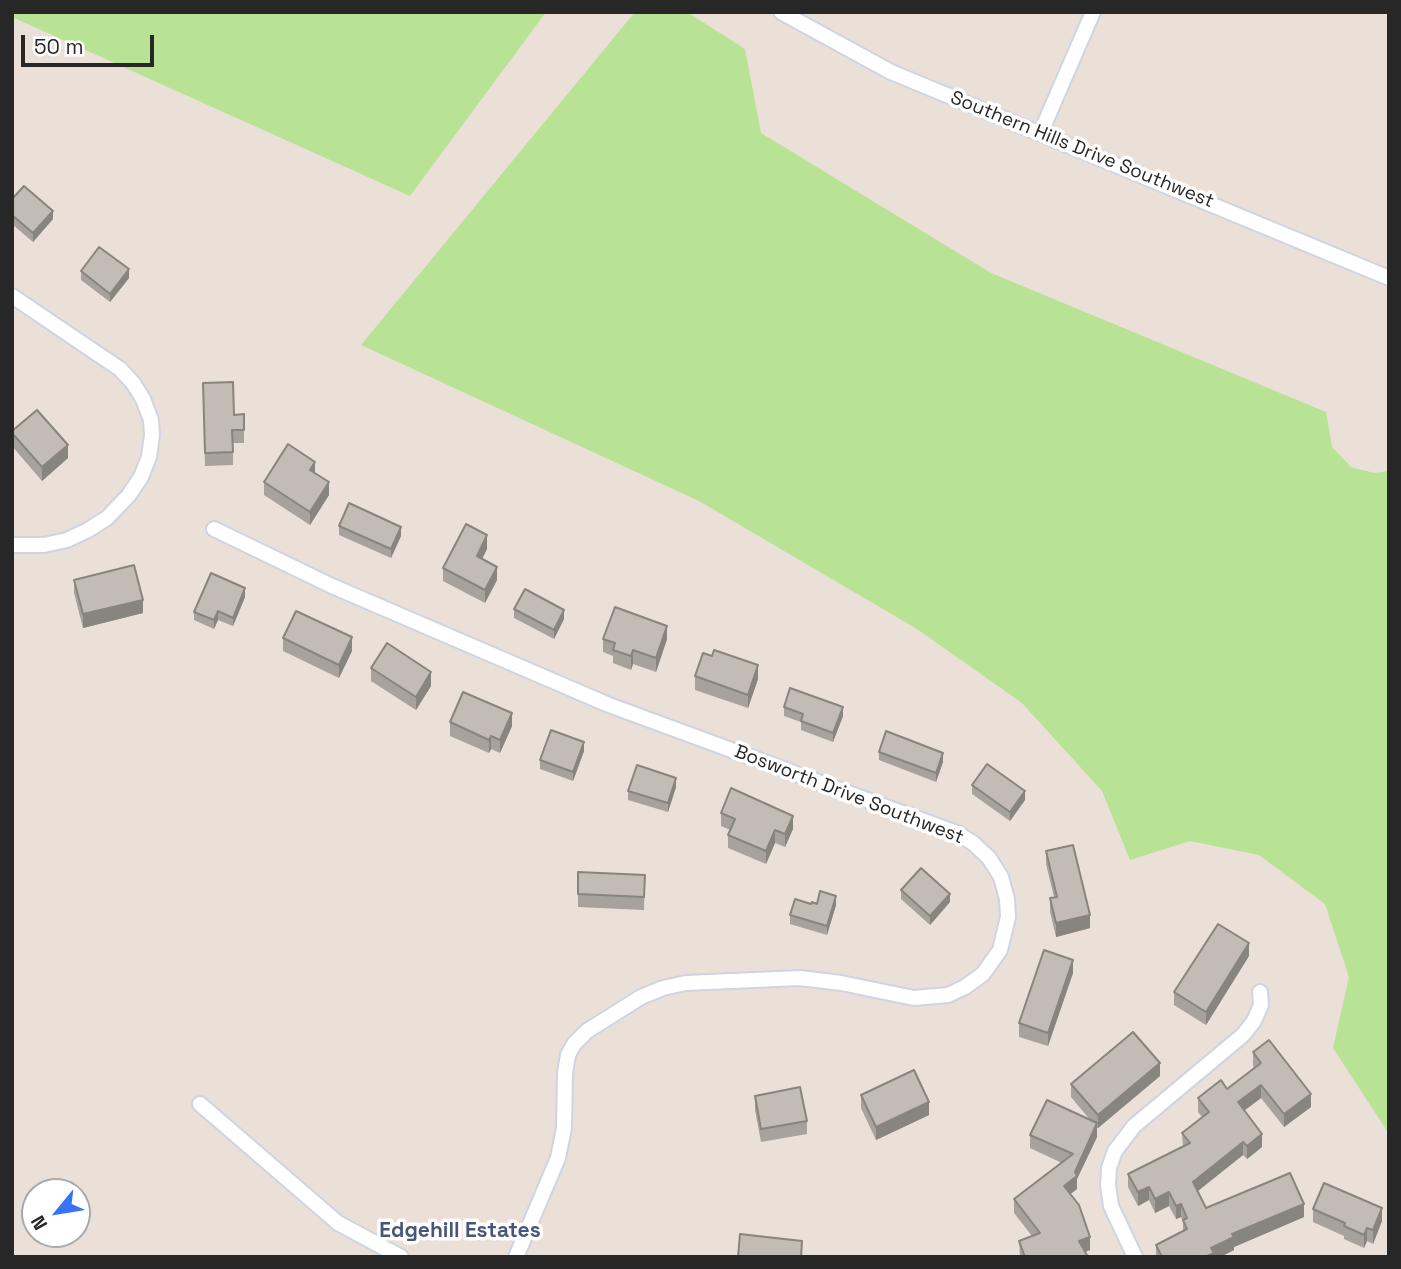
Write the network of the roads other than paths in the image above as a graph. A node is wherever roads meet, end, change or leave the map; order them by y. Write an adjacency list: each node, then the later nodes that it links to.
1 (781, 12): 3 (street, Southern Hills Drive Southwest)
2 (1093, 12): 3 (street)
3 (1041, 132): 4 (street, Southern Hills Drive Southwest)
4 (1389, 278)
5 (12, 296): 7 (street)
6 (214, 529): 11 (street, Bosworth Drive Southwest)
7 (12, 545)
8 (1260, 992): 12 (street)
9 (200, 1104): 10 (street)
10 (401, 1257)
11 (516, 1257)
12 (1135, 1257)

